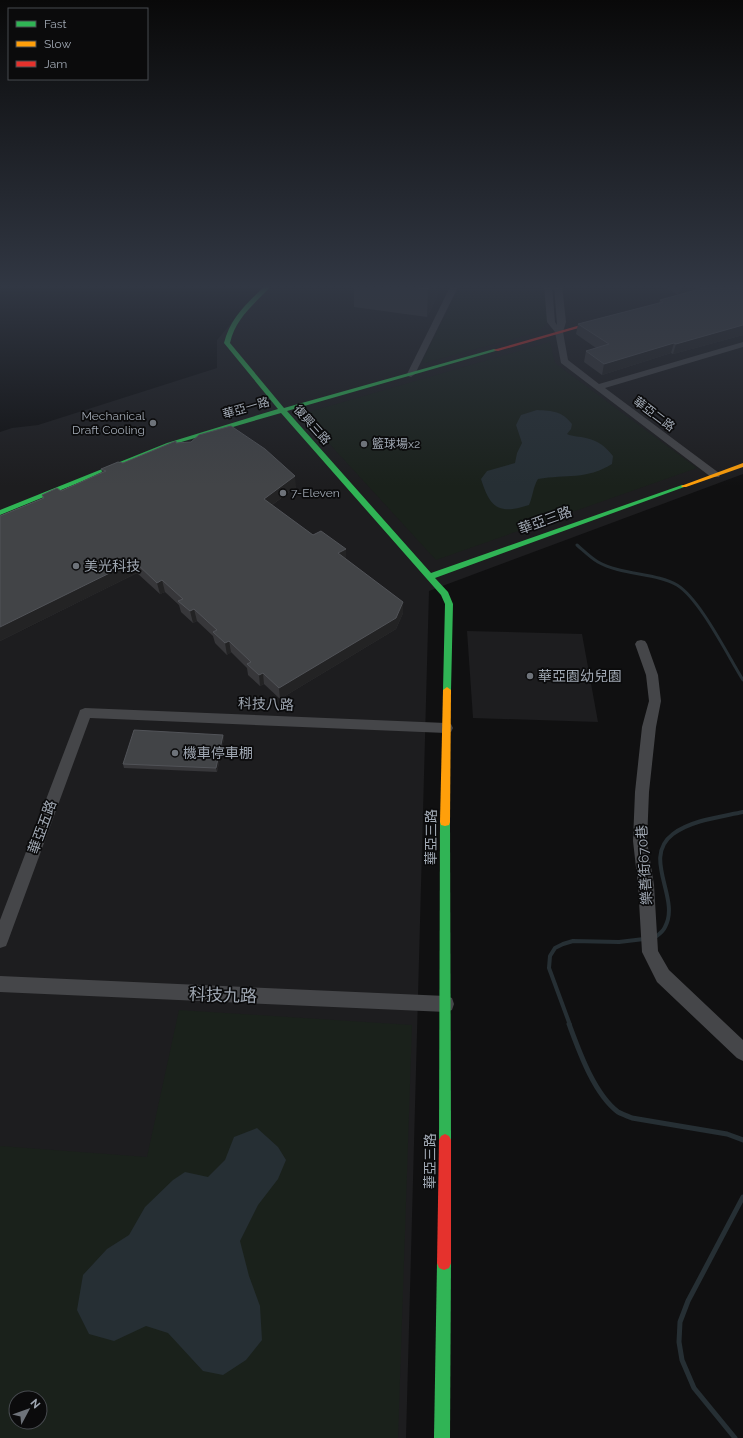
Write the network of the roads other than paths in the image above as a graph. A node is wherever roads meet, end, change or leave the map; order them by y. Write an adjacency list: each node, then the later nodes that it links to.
1 (235, 352): 8 (street, 復興三路)
2 (422, 352): 6 (street)
3 (489, 352): 6 (street, 華亞一路)
4 (562, 352): 7 (street, 華亞二路)
5 (715, 352): 7 (street)
6 (411, 374): 8 (street, 華亞一路)
7 (597, 387): 10 (street, 華亞二路)
8 (283, 410): 11 (street, 華亞一路); 12 (street, 復興三路)
9 (743, 465): 10 (street, 華亞三路)
10 (715, 475): 12 (street, 華亞三路)
11 (0, 513)
12 (429, 576): 15 (street, 華亞三路)
13 (641, 644): 19 (street, 樂善街670巷)
14 (85, 713): 15 (street, 科技八路); 16 (street, 華亞五路)
15 (446, 728): 18 (street, 華亞三路)
16 (0, 941)
17 (0, 984): 18 (street, 科技九路)
18 (446, 1004): 20 (street, 華亞三路)
19 (743, 1052)
20 (442, 1438)

